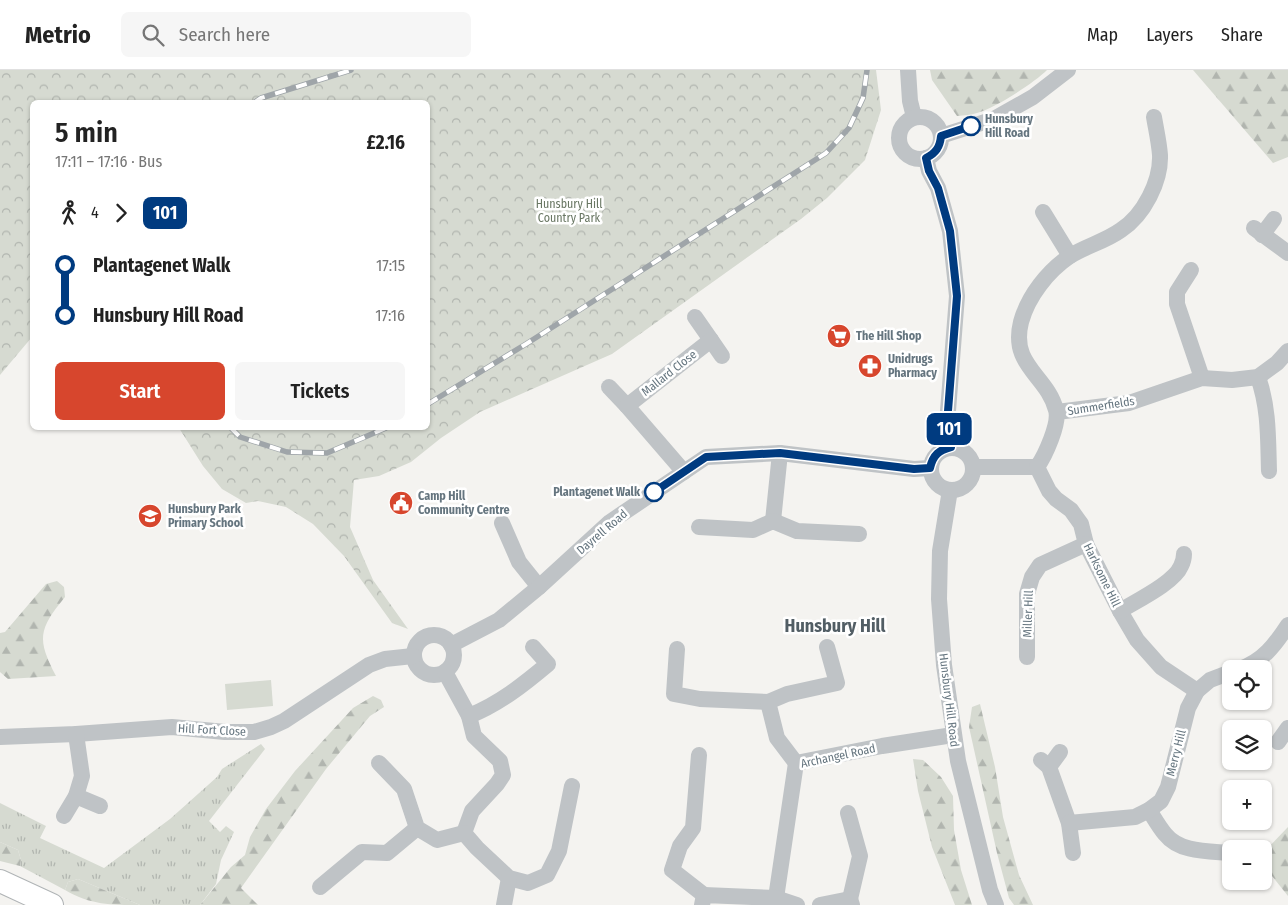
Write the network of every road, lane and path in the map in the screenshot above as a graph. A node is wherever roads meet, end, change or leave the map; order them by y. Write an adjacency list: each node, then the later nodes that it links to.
1 (908, 70): 4 (street)
2 (1068, 70): 5 (street)
3 (1154, 117): 10 (street)
4 (914, 118): 5 (street); 6 (street)
5 (941, 136): 6 (street)
6 (926, 158): 21 (street)
7 (1042, 212): 10 (street)
8 (1274, 219): 9 (street)
9 (1288, 253)
10 (1070, 256): 20 (street)
11 (1191, 270): 17 (street)
12 (695, 317): 13 (street)
13 (711, 340): 15 (street); 19 (street, Mallard Close)
14 (1288, 351): 16 (street)
15 (722, 356)
16 (1258, 377): 17 (street, Summerfields); 26 (street)
17 (1202, 378): 20 (street, Summerfields)
18 (609, 386): 19 (street)
19 (626, 406): 27 (street)
20 (1057, 412): 24 (street)
21 (951, 447): 23 (street); 25 (street)
22 (780, 453): 25 (street, Dayrell Road); 27 (street, Dayrell Road); 29 (street)
23 (973, 467): 24 (street); 28 (street)
24 (1037, 467): 33 (street, Harksome Hill)
25 (930, 468): 28 (street)
26 (1269, 471)
27 (684, 472): 35 (street, Dayrell Road)
28 (950, 490): 53 (street, Hunsbury Hill Road)
29 (773, 521): 31 (street); 32 (street)
30 (502, 523): 35 (street)
31 (699, 527)
32 (859, 534)
33 (1086, 544): 36 (street, Harksome Hill); 44 (street, Miller Hill)
34 (1187, 566): 36 (street)
35 (539, 587): 38 (street, Dayrell Road)
36 (1120, 611): 48 (street, Harksome Hill)
37 (1288, 625): 41 (street)
38 (451, 645): 43 (street); 46 (street)
39 (533, 647): 50 (street)
40 (827, 647): 49 (street)
41 (1283, 648): 45 (street)
42 (677, 649): 49 (street)
43 (413, 656): 46 (street); 52 (street, Hill Fort Close)
44 (1027, 657)
45 (1258, 660)
46 (445, 672): 50 (street)
47 (1222, 675): 48 (street)
48 (1197, 691): 63 (street, Merry Hill)
49 (768, 702): 59 (street)
50 (469, 716): 68 (street)
51 (1288, 728): 55 (street)
52 (76, 734): 54 (street, Hill Fort Close); 61 (street)
53 (953, 735): 59 (street, Archangel Road); 81 (street, Hunsbury Hill Road)
54 (0, 737)
55 (1278, 742)
56 (1060, 752): 66 (street)
57 (699, 755): 75 (street)
58 (380, 763): 67 (street)
59 (796, 763): 74 (street, Archangel Road)
60 (572, 786): 71 (street)
61 (76, 796): 62 (street); 65 (street)
62 (100, 806)
63 (1150, 810): 66 (street, Merry Hill); 69 (street)
64 (848, 813): 76 (street)
65 (64, 816)
66 (1069, 823): 70 (street)
67 (417, 828): 68 (street); 73 (street)
68 (464, 833): 71 (street)
69 (1222, 852)
70 (1072, 853)
71 (510, 878): 78 (street)
72 (0, 881): 77 (highway)
73 (320, 887)
74 (776, 898): 75 (street); 79 (street)
75 (703, 900)
76 (851, 902): 80 (street)
77 (52, 905)
78 (504, 905)
79 (797, 905)
80 (820, 905)
81 (996, 905)

